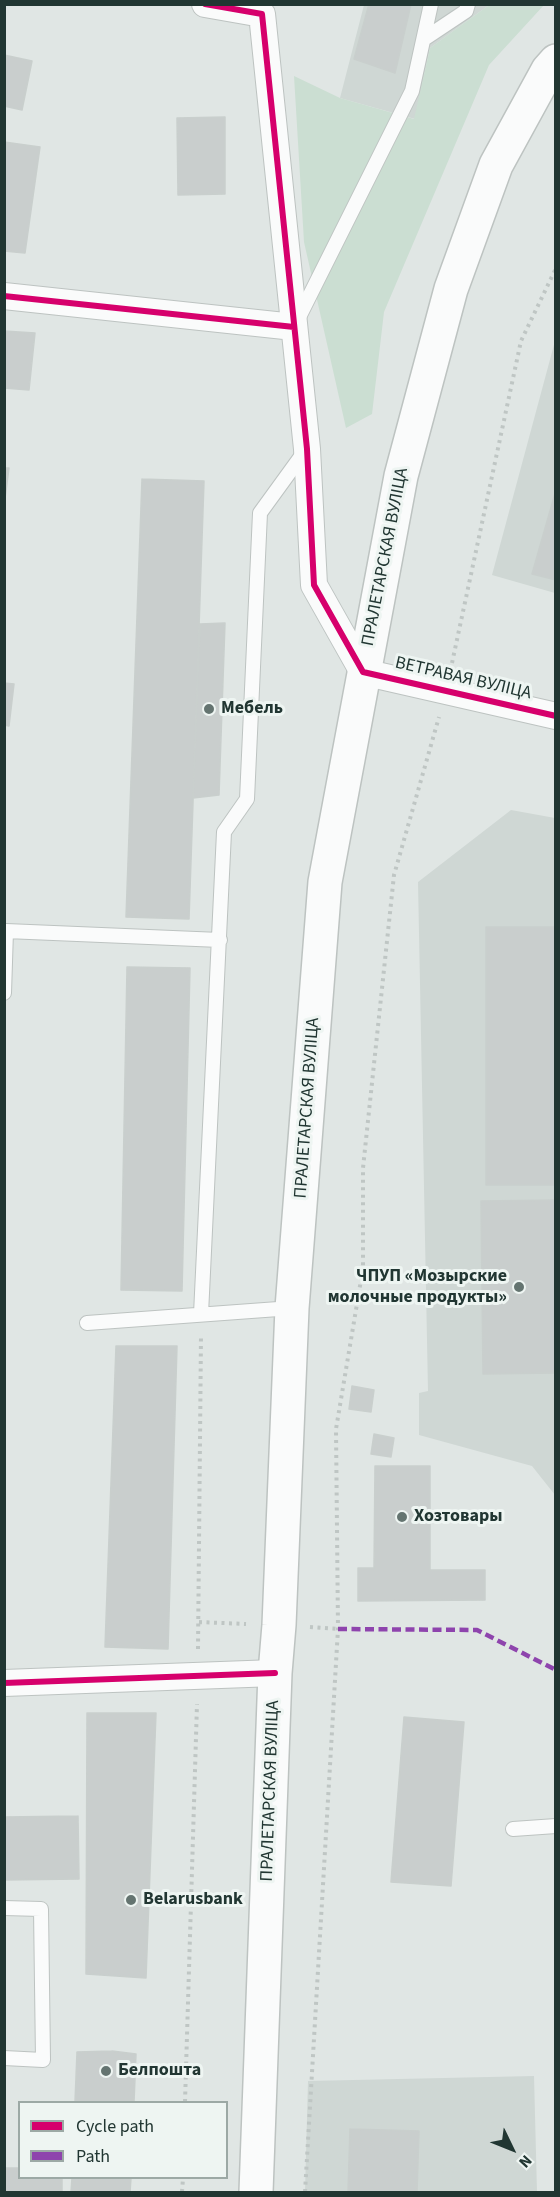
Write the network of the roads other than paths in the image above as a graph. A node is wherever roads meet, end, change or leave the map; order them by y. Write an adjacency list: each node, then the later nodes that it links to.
1 (205, 4): 4 (street)
2 (431, 4): 5 (lane)
3 (468, 4): 5 (lane)
4 (261, 9): 8 (street)
5 (424, 39): 8 (lane)
6 (555, 61): 10 (main road, ПРАЛЕТАРСКАЯ ВУЛІЦА)
7 (4, 296): 8 (street)
8 (294, 327): 9 (street)
9 (307, 449): 10 (street); 12 (lane)
10 (363, 672): 11 (street, ВЕТРАВАЯ ВУЛІЦА); 14 (main road, ПРАЛЕТАРСКАЯ ВУЛІЦА)
11 (555, 716)
12 (220, 940): 13 (lane); 15 (lane)
13 (4, 993)
14 (292, 1308): 15 (lane); 17 (main road, ПРАЛЕТАРСКАЯ ВУЛІЦА)
15 (201, 1314): 16 (lane)
16 (87, 1323)
17 (275, 1673): 18 (street); 23 (main road, ПРАЛЕТАРСКАЯ ВУЛІЦА)
18 (4, 1683)
19 (555, 1826): 20 (lane)
20 (513, 1829)
21 (4, 1908): 22 (lane)
22 (4, 2058)
23 (256, 2193)

